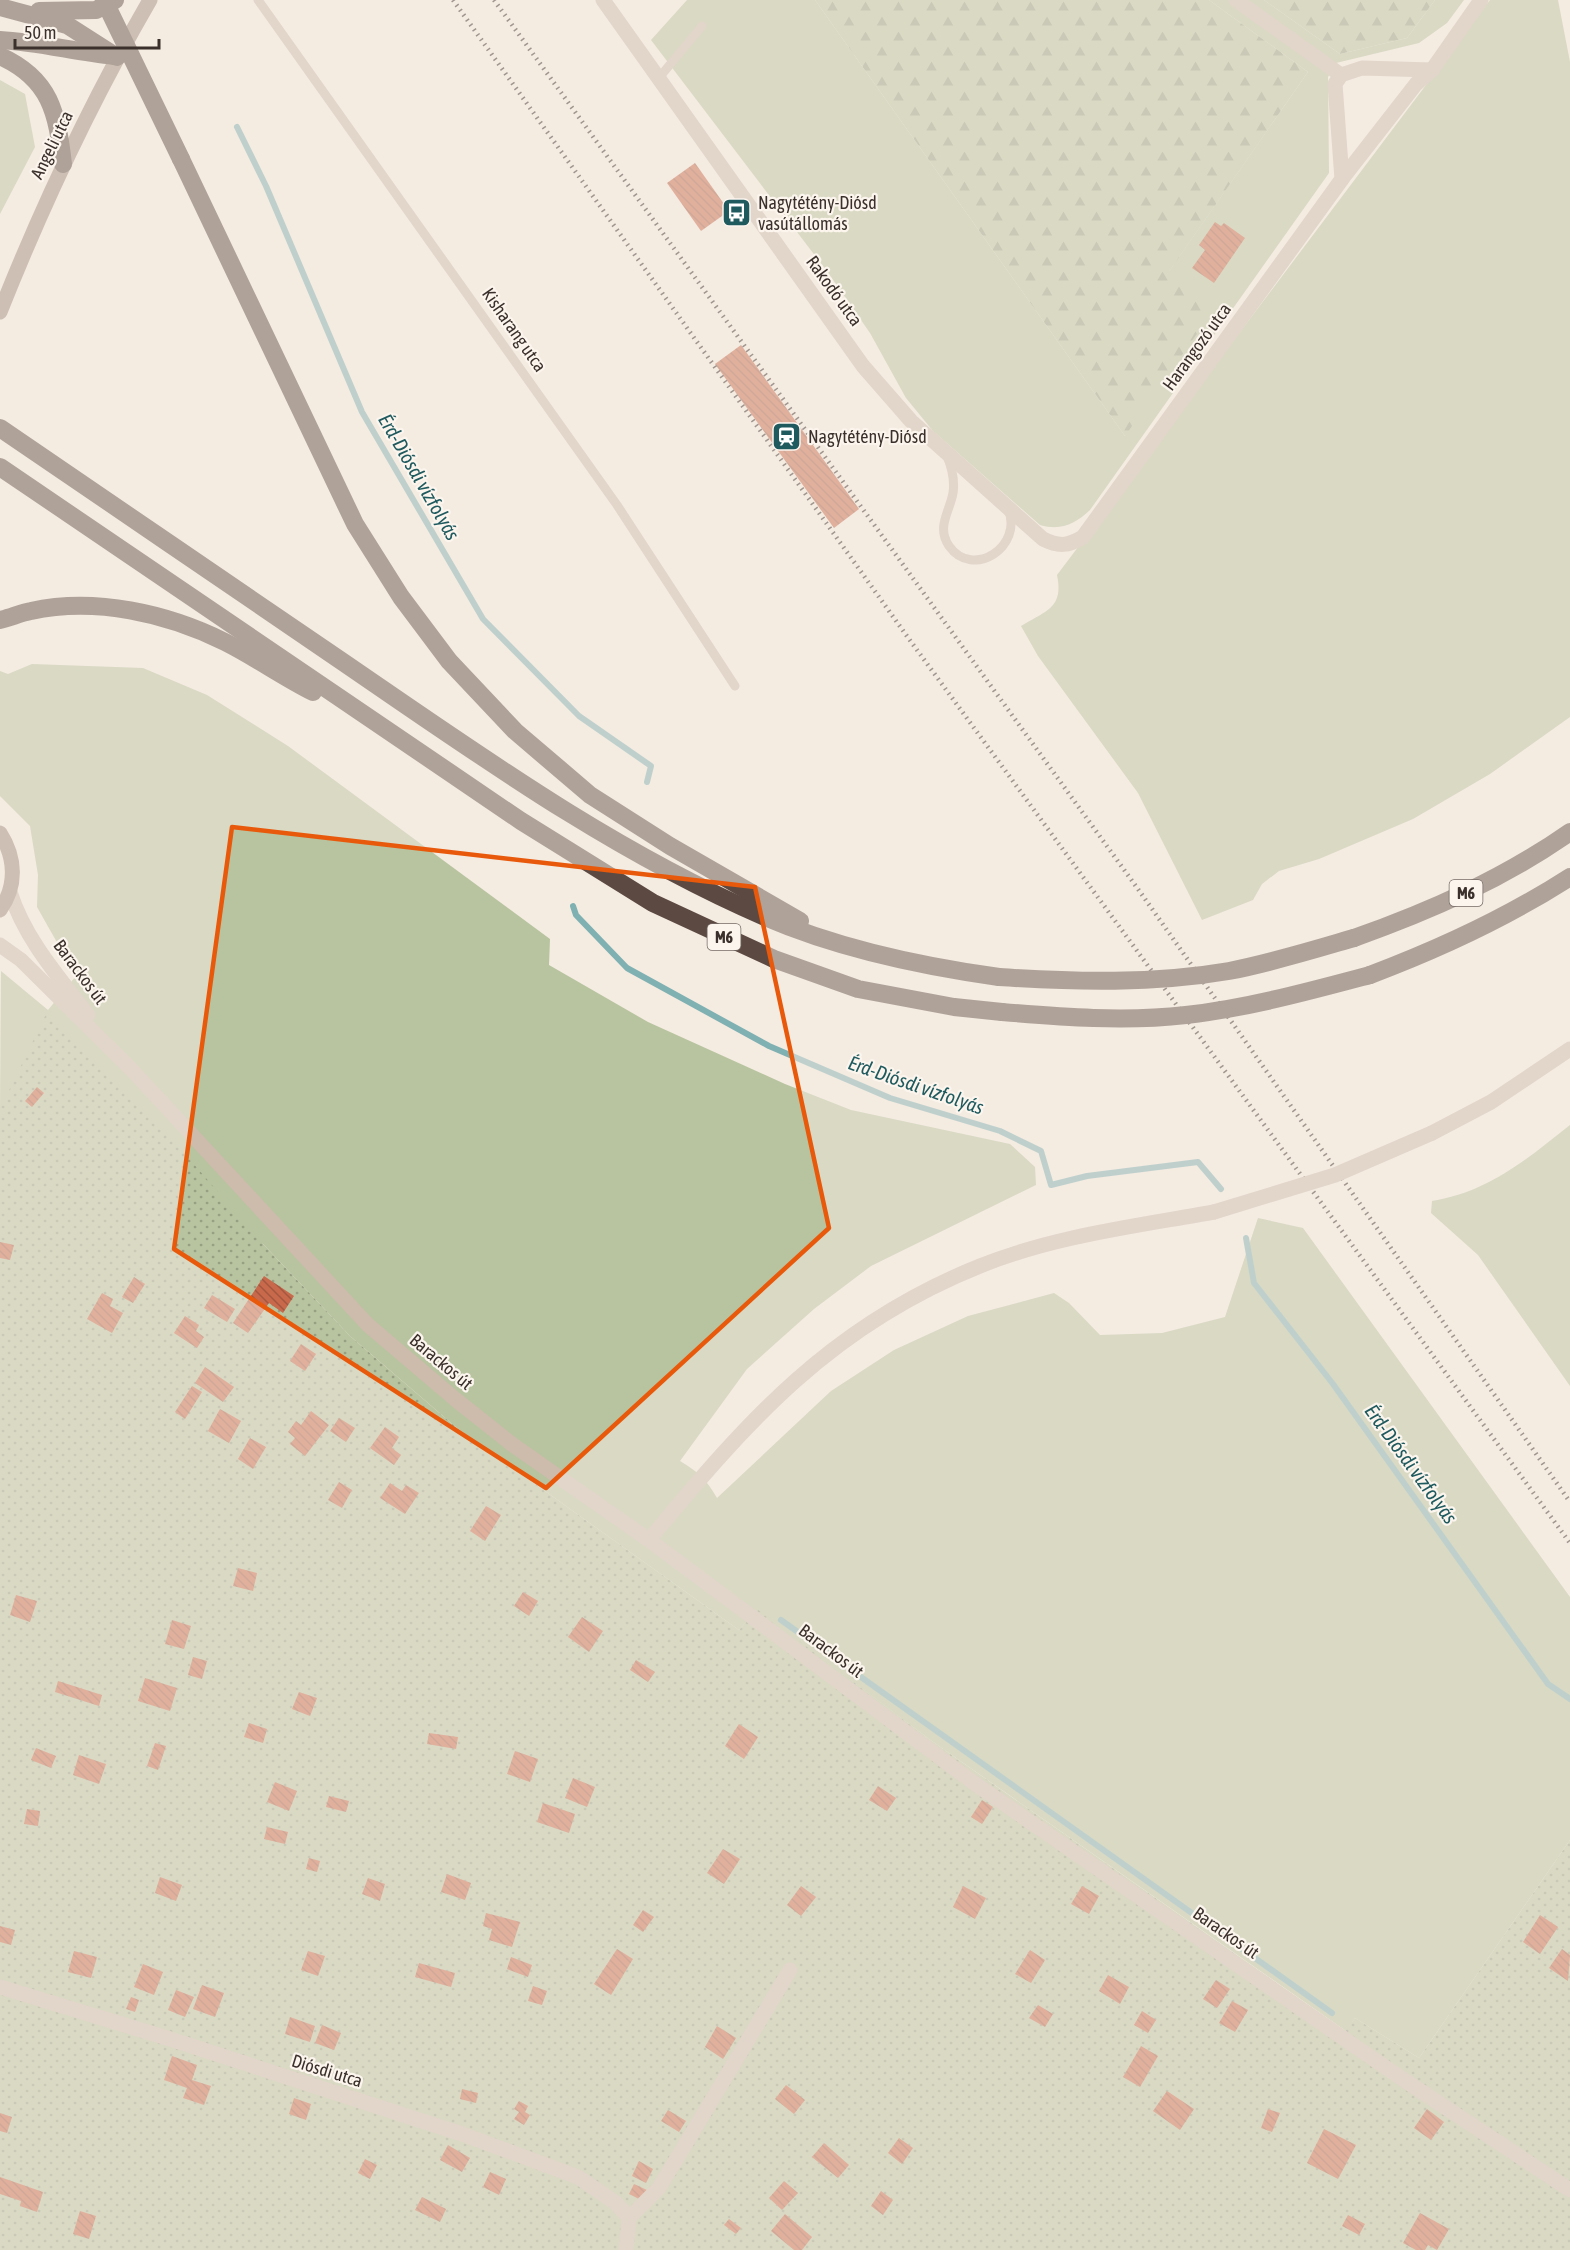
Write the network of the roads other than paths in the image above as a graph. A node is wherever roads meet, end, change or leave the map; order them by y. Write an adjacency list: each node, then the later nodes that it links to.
1 (104, 0): 34 (highway, bridge)
2 (115, 0): 9 (highway)
3 (150, 0): 13 (street, Angeli utca)
4 (258, 0): 26 (lane, Kisharang utca)
5 (603, 0): 16 (street, Rakodó utca)
6 (1236, 0): 15 (street)
7 (1481, 0): 14 (street, Harangozó utca)
8 (0, 7): 9 (highway)
9 (18, 12): 13 (highway)
10 (702, 26): 16 (lane)
11 (0, 40): 13 (highway)
12 (0, 56): 17 (highway)
13 (117, 57): 17 (street, Angeli utca)
14 (1432, 70): 15 (street); 18 (street, Harangozó utca)
15 (1341, 75): 18 (street)
16 (658, 79): 21 (street, Rakodó utca)
17 (63, 164): 19 (street, Angeli utca)
18 (1342, 179): 24 (street, Harangozó utca)
19 (0, 312)
20 (0, 428): 34 (highway)
21 (946, 454): 23 (street, Rakodó utca); 23 (lane)
22 (0, 467): 27 (highway)
23 (1006, 506): 24 (street, Rakodó utca)
24 (1083, 537)
25 (0, 620): 27 (highway)
26 (735, 686)
27 (363, 715): 30 (highway, M6, bridge)
28 (1570, 832): 34 (highway, M6, bridge)
29 (0, 833): 31 (street)
30 (1570, 877)
31 (10, 892): 32 (street); 36 (street, Barackos út)
32 (0, 910)
33 (0, 945): 36 (street, Barackos út)
34 (840, 945)
35 (1570, 1048): 37 (street, bridge)
36 (131, 1069): 37 (street, Barackos út)
37 (649, 1540): 40 (street, Barackos út)
38 (790, 1970): 41 (street)
39 (0, 1987): 41 (street, Diósdi utca)
40 (1570, 2190)
41 (629, 2218): 42 (street)
42 (626, 2250)

